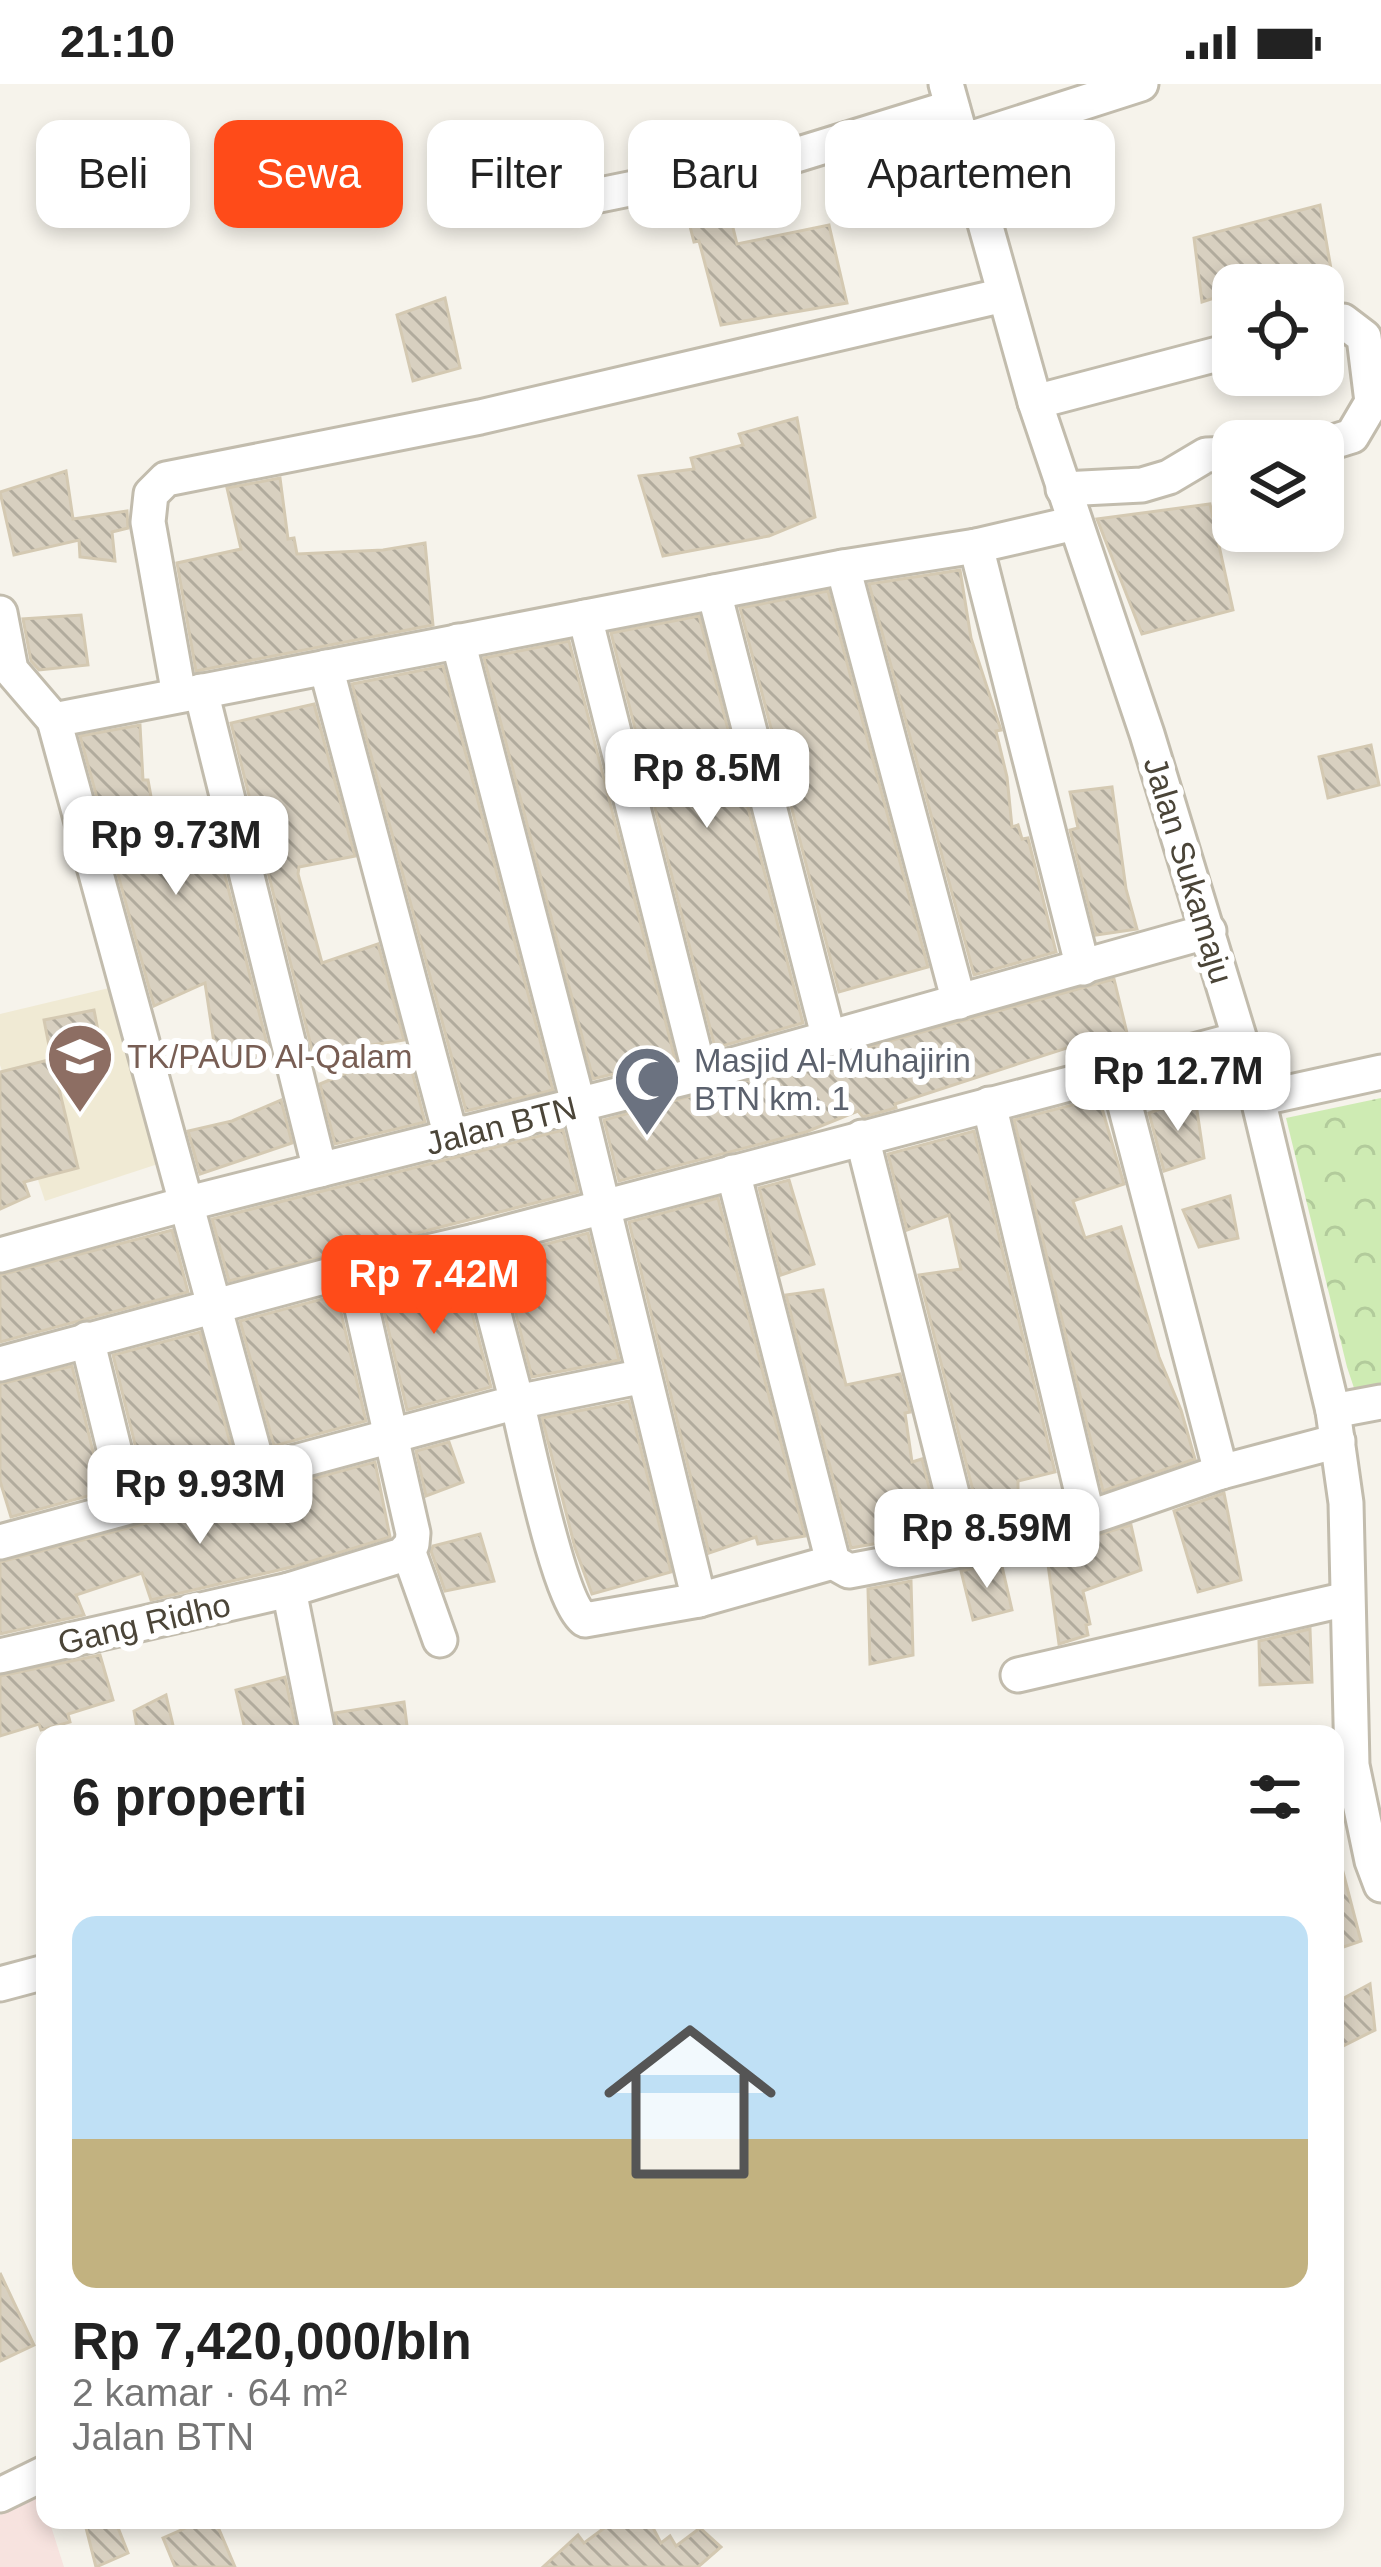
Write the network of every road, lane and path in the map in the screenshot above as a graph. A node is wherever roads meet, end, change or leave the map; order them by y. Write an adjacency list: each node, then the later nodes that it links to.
1 (1141, 84): 3 (street)
2 (949, 96): 4 (street)
3 (1029, 120)
4 (604, 194)
5 (985, 228): 6 (street, Jalan Sukamaju)
6 (1004, 295): 9 (street, Jalan Sukamaju); 21 (street)
7 (1344, 322): 10 (street)
8 (1212, 356): 9 (street)
9 (1035, 402): 12 (street, Jalan Sukamaju)
10 (1344, 438)
11 (1212, 455): 12 (street)
12 (1064, 489): 13 (street, Jalan Sukamaju)
13 (1075, 523): 14 (street); 23 (street, Jalan Sukamaju)
14 (976, 546): 15 (street); 24 (street)
15 (843, 567): 16 (street); 25 (street)
16 (714, 592): 18 (street); 27 (street)
17 (0, 613): 22 (street)
18 (585, 617): 19 (street); 30 (street)
19 (458, 641): 20 (street); 33 (street)
20 (326, 667): 21 (street); 34 (street)
21 (190, 693): 22 (street); 36 (street)
22 (54, 720): 38 (street)
23 (1209, 931): 24 (street, Jalan BTN); 26 (street, Jalan Sukamaju)
24 (1083, 968): 25 (street, Jalan BTN)
25 (959, 1002): 27 (street, Jalan BTN)
26 (1239, 1039): 28 (street); 31 (street, Jalan Sukamaju)
27 (829, 1040): 30 (street, Jalan BTN)
28 (1116, 1071): 32 (street); 52 (street)
29 (1381, 1072): 31 (street)
30 (700, 1074): 33 (street, Jalan BTN)
31 (1258, 1099): 49 (street, Jalan Sukamaju)
32 (989, 1104): 35 (street); 54 (street)
33 (579, 1106): 34 (street, Jalan BTN); 39 (street)
34 (451, 1137): 36 (street, Jalan BTN)
35 (862, 1137): 37 (street); 56 (street)
36 (320, 1170): 38 (street, Jalan BTN)
37 (733, 1172): 39 (street); 58 (street)
38 (188, 1203): 41 (street, Jalan BTN); 43 (street)
39 (604, 1208): 40 (street); 46 (street)
40 (475, 1241): 42 (street); 47 (street)
41 (0, 1255)
42 (353, 1269): 43 (street); 50 (street)
43 (214, 1306): 44 (street); 51 (street)
44 (87, 1339): 45 (street); 53 (street)
45 (0, 1364)
46 (644, 1376): 47 (street); 61 (street)
47 (517, 1402): 50 (street); 61 (street)
48 (1381, 1402): 49 (street)
49 (1335, 1426): 52 (street); 60 (street, Jalan Sukamaju)
50 (389, 1436): 51 (street); 57 (street)
51 (259, 1470): 53 (street)
52 (1220, 1472): 54 (street)
53 (128, 1505): 55 (street)
54 (1088, 1518): 56 (street)
55 (2, 1535)
56 (966, 1549): 58 (street)
57 (409, 1550): 59 (street, Gang Ridho); 62 (street)
58 (832, 1562): 61 (street)
59 (289, 1590): 63 (street, Gang Ridho); 65 (street)
60 (1347, 1599): 64 (street); 66 (street, Jalan Sukamaju)
61 (699, 1600)
62 (440, 1640)
63 (0, 1657)
64 (1018, 1675)
65 (316, 1725)
66 (1344, 1768): 67 (street, Jalan Sukamaju)
67 (1381, 1885)
68 (36, 1974): 69 (street)
69 (0, 1984)
70 (36, 2477): 71 (street)
71 (0, 2495)

